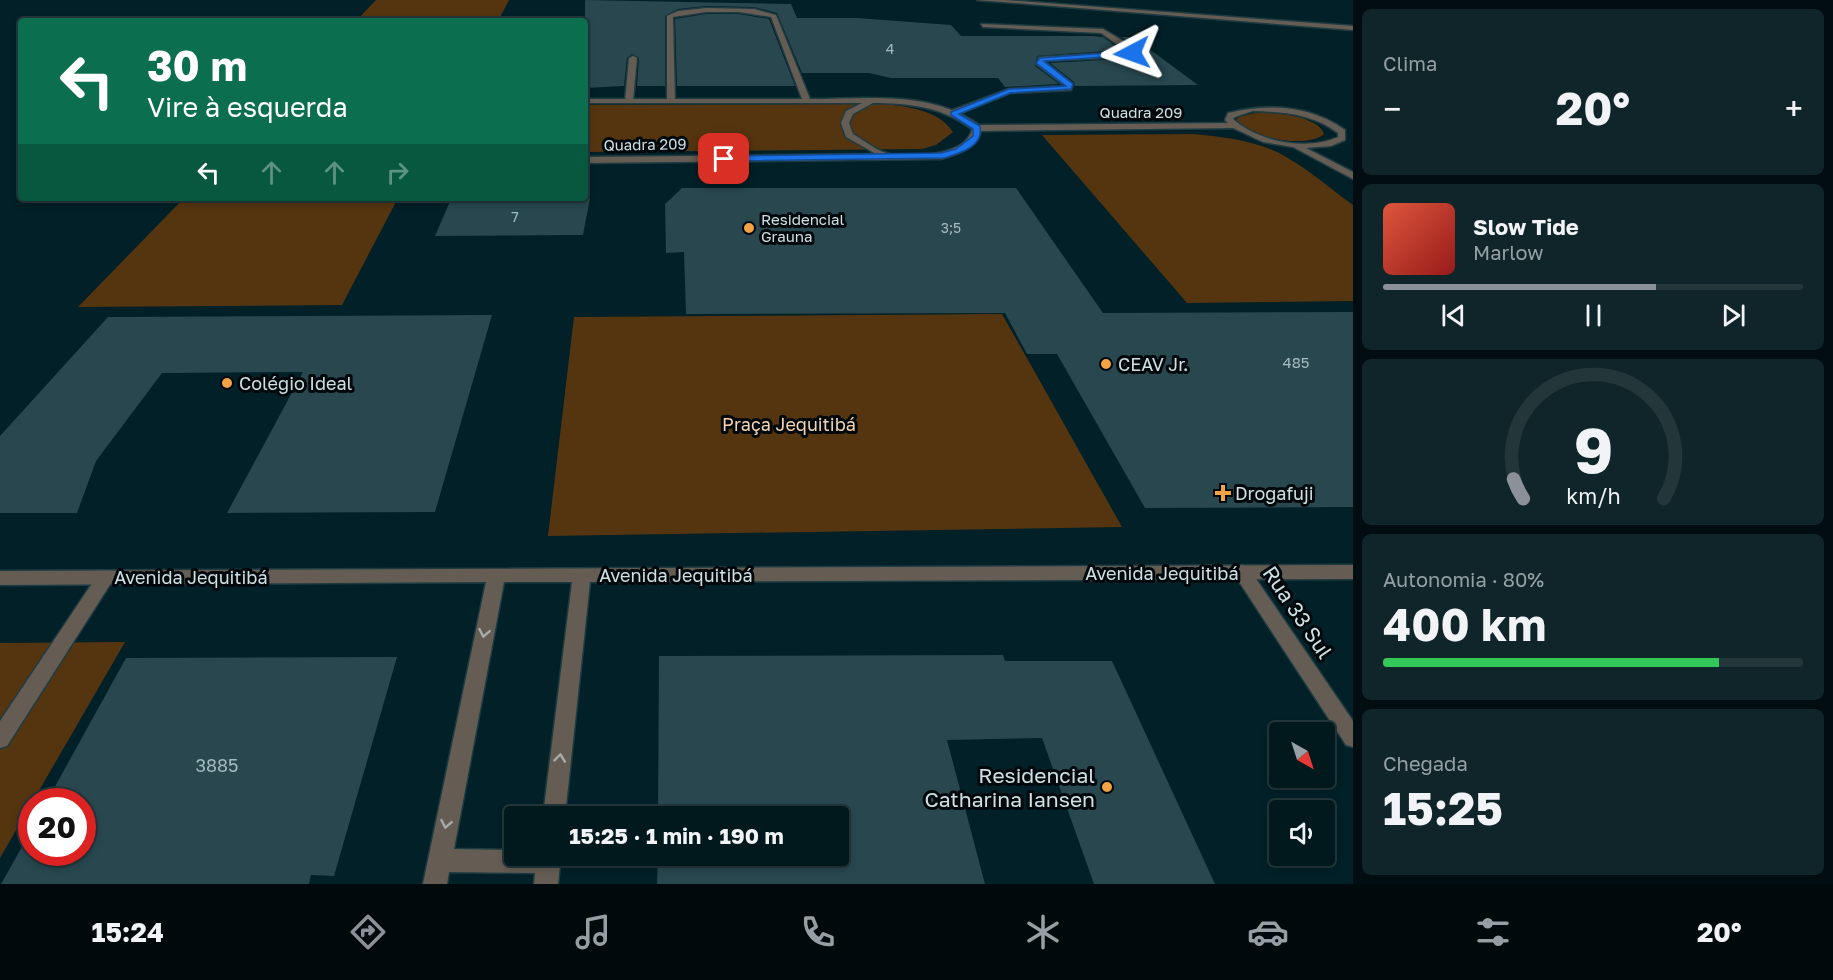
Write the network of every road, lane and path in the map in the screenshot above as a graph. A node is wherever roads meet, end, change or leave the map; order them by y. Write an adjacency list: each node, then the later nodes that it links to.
1 (980, 0): 3 (street)
2 (983, 25): 10 (street)
3 (1353, 28)
4 (633, 58): 9 (street)
5 (671, 100): 6 (street); 6 (street); 9 (street)
6 (807, 100): 7 (street)
7 (878, 100): 10 (street); 17 (street)
8 (588, 101): 9 (street)
9 (629, 101)
10 (953, 113): 14 (street)
11 (1233, 126): 12 (street); 14 (street, Quadra 209); 15 (street)
12 (1335, 126): 13 (street); 16 (street)
13 (1353, 126)
14 (977, 128): 17 (street, Quadra 209)
15 (1291, 144): 16 (street); 19 (street)
16 (1338, 149): 19 (street)
17 (886, 157): 18 (street, Quadra 209)
18 (588, 160)
19 (1352, 176)
20 (1242, 572): 21 (street, Avenida Jequitibá); 22 (street, Avenida Jequitibá); 26 (street, Rua 33 Sul)
21 (1353, 572)
22 (582, 575): 23 (street, Avenida Jequitibá); 28 (street, one-way to 22)
23 (496, 576): 25 (street, Avenida Jequitibá); 29 (street, one-way to 29)
24 (0, 578): 25 (street, Avenida Jequitibá)
25 (105, 578): 27 (street)
26 (1353, 738)
27 (0, 739)
28 (555, 806)
29 (439, 860): 30 (street); 31 (street)
30 (548, 867)
31 (435, 884)

